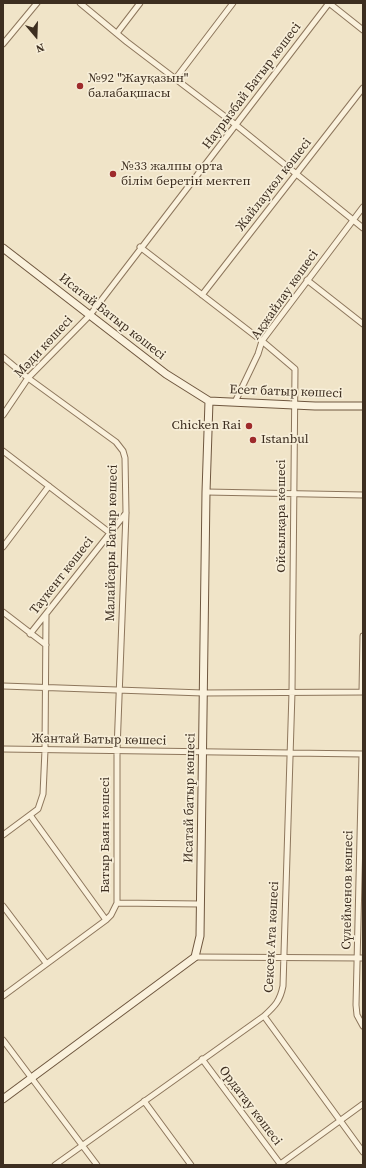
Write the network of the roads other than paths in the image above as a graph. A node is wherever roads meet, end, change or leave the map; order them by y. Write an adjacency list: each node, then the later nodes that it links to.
1 (37, 3): 8 (street)
2 (80, 3): 7 (street)
3 (140, 3): 7 (street)
4 (233, 3): 9 (street)
5 (329, 3): 6 (street); 11 (street, Наурызбай Батыр көшесі)
6 (363, 30)
7 (117, 33): 9 (street)
8 (3, 44)
9 (176, 78): 11 (street)
10 (363, 88): 12 (street, Жайлаукөл көшесі)
11 (236, 125): 12 (street); 16 (street, Наурызбай Батыр көшесі)
12 (296, 175): 14 (street); 19 (street, Жайлаукөл көшесі)
13 (363, 207): 14 (street, Ақжайлау көшесі)
14 (353, 221): 15 (street); 18 (street, Ақжайлау көшесі)
15 (363, 228)
16 (140, 247): 19 (street, Ойсылқара көшесі); 20 (street, Наурызбай Батыр көшесі)
17 (3, 248): 20 (street, Исатай Батыр көшесі)
18 (307, 280): 21 (street); 22 (street, Ақжайлау көшесі)
19 (202, 295): 22 (street, Ойсылқара көшесі)
20 (90, 314): 24 (street, Мәди көшесі); 25 (street, Исатай Батыр көшесі)
21 (363, 324)
22 (262, 341): 26 (street, Ақжайлау көшесі); 27 (street, Ойсылқара көшесі)
23 (3, 357): 24 (street, Малайсары Батыр көшесі)
24 (28, 378): 29 (street, Мәди көшесі); 35 (street, Малайсары Батыр көшесі)
25 (209, 401): 26 (street, Есет батыр көшесі); 32 (street, Исатай батыр көшесі)
26 (235, 402): 27 (street, Есет батыр көшесі)
27 (294, 405): 28 (street, Есет батыр көшесі); 33 (street, Ойсылқара көшесі)
28 (363, 406)
29 (3, 415)
30 (3, 451): 31 (street)
31 (49, 486): 36 (street); 37 (street)
32 (206, 492): 33 (street); 48 (street, Исатай батыр көшесі)
33 (292, 494): 34 (street); 46 (street, Ойсылқара көшесі)
34 (363, 496)
35 (126, 513): 36 (street, Таукент көшесі); 45 (street, Малайсары Батыр көшесі)
36 (110, 533): 39 (street, Таукент көшесі)
37 (3, 547)
38 (3, 612): 40 (street)
39 (46, 614): 40 (street, Таукент көшесі); 42 (street)
40 (30, 634): 42 (street)
41 (363, 636): 47 (street)
42 (46, 645): 44 (street)
43 (3, 686): 44 (street)
44 (46, 687): 45 (street); 50 (street)
45 (120, 691): 48 (street); 51 (street, Батыр Баян көшесі)
46 (292, 692): 47 (street); 48 (street); 52 (street, Сексек Ата көшесі)
47 (362, 692)
48 (203, 693): 53 (street, Исатай батыр көшесі)
49 (3, 749): 50 (street, Жантай Батыр көшесі)
50 (45, 750): 51 (street, Жантай Батыр көшесі); 55 (street)
51 (117, 750): 53 (street, Жантай Батыр көшесі); 57 (street, Батыр Баян көшесі)
52 (289, 752): 53 (street, Жантай Батыр көшесі); 54 (street, Жантай Батыр көшесі); 61 (street, Сексек Ата көшесі)
53 (202, 753): 58 (street, Исатай батыр көшесі)
54 (362, 754): 63 (street, Сүлейменов көшесі)
55 (30, 815): 56 (street); 60 (street)
56 (3, 835)
57 (117, 903): 58 (street); 60 (street, Батыр Баян көшесі)
58 (200, 904): 62 (street, Исатай батыр көшесі)
59 (3, 906): 64 (street)
60 (106, 920): 64 (street, Батыр Баян көшесі)
61 (284, 956): 62 (street); 63 (street); 66 (street, Сексек Ата көшесі)
62 (195, 957): 70 (street)
63 (360, 958): 67 (street, Сүлейменов көшесі)
64 (46, 964): 65 (street, Батыр Баян көшесі)
65 (3, 996)
66 (264, 1016): 69 (street, Сексек Ата көшесі); 74 (street)
67 (363, 1026)
68 (3, 1040): 70 (street)
69 (202, 1059): 72 (street, Сексек Ата көшесі); 80 (street, Ордатау көшесі)
70 (30, 1078): 71 (street); 75 (street)
71 (3, 1099)
72 (144, 1100): 75 (street, Сексек Ата көшесі); 79 (street)
73 (363, 1104): 74 (street)
74 (340, 1120): 76 (street); 80 (street)
75 (82, 1146): 77 (street, Сексек Ата көшесі); 78 (street)
76 (363, 1152)
77 (55, 1165)
78 (96, 1165)
79 (191, 1165)
80 (280, 1165)

